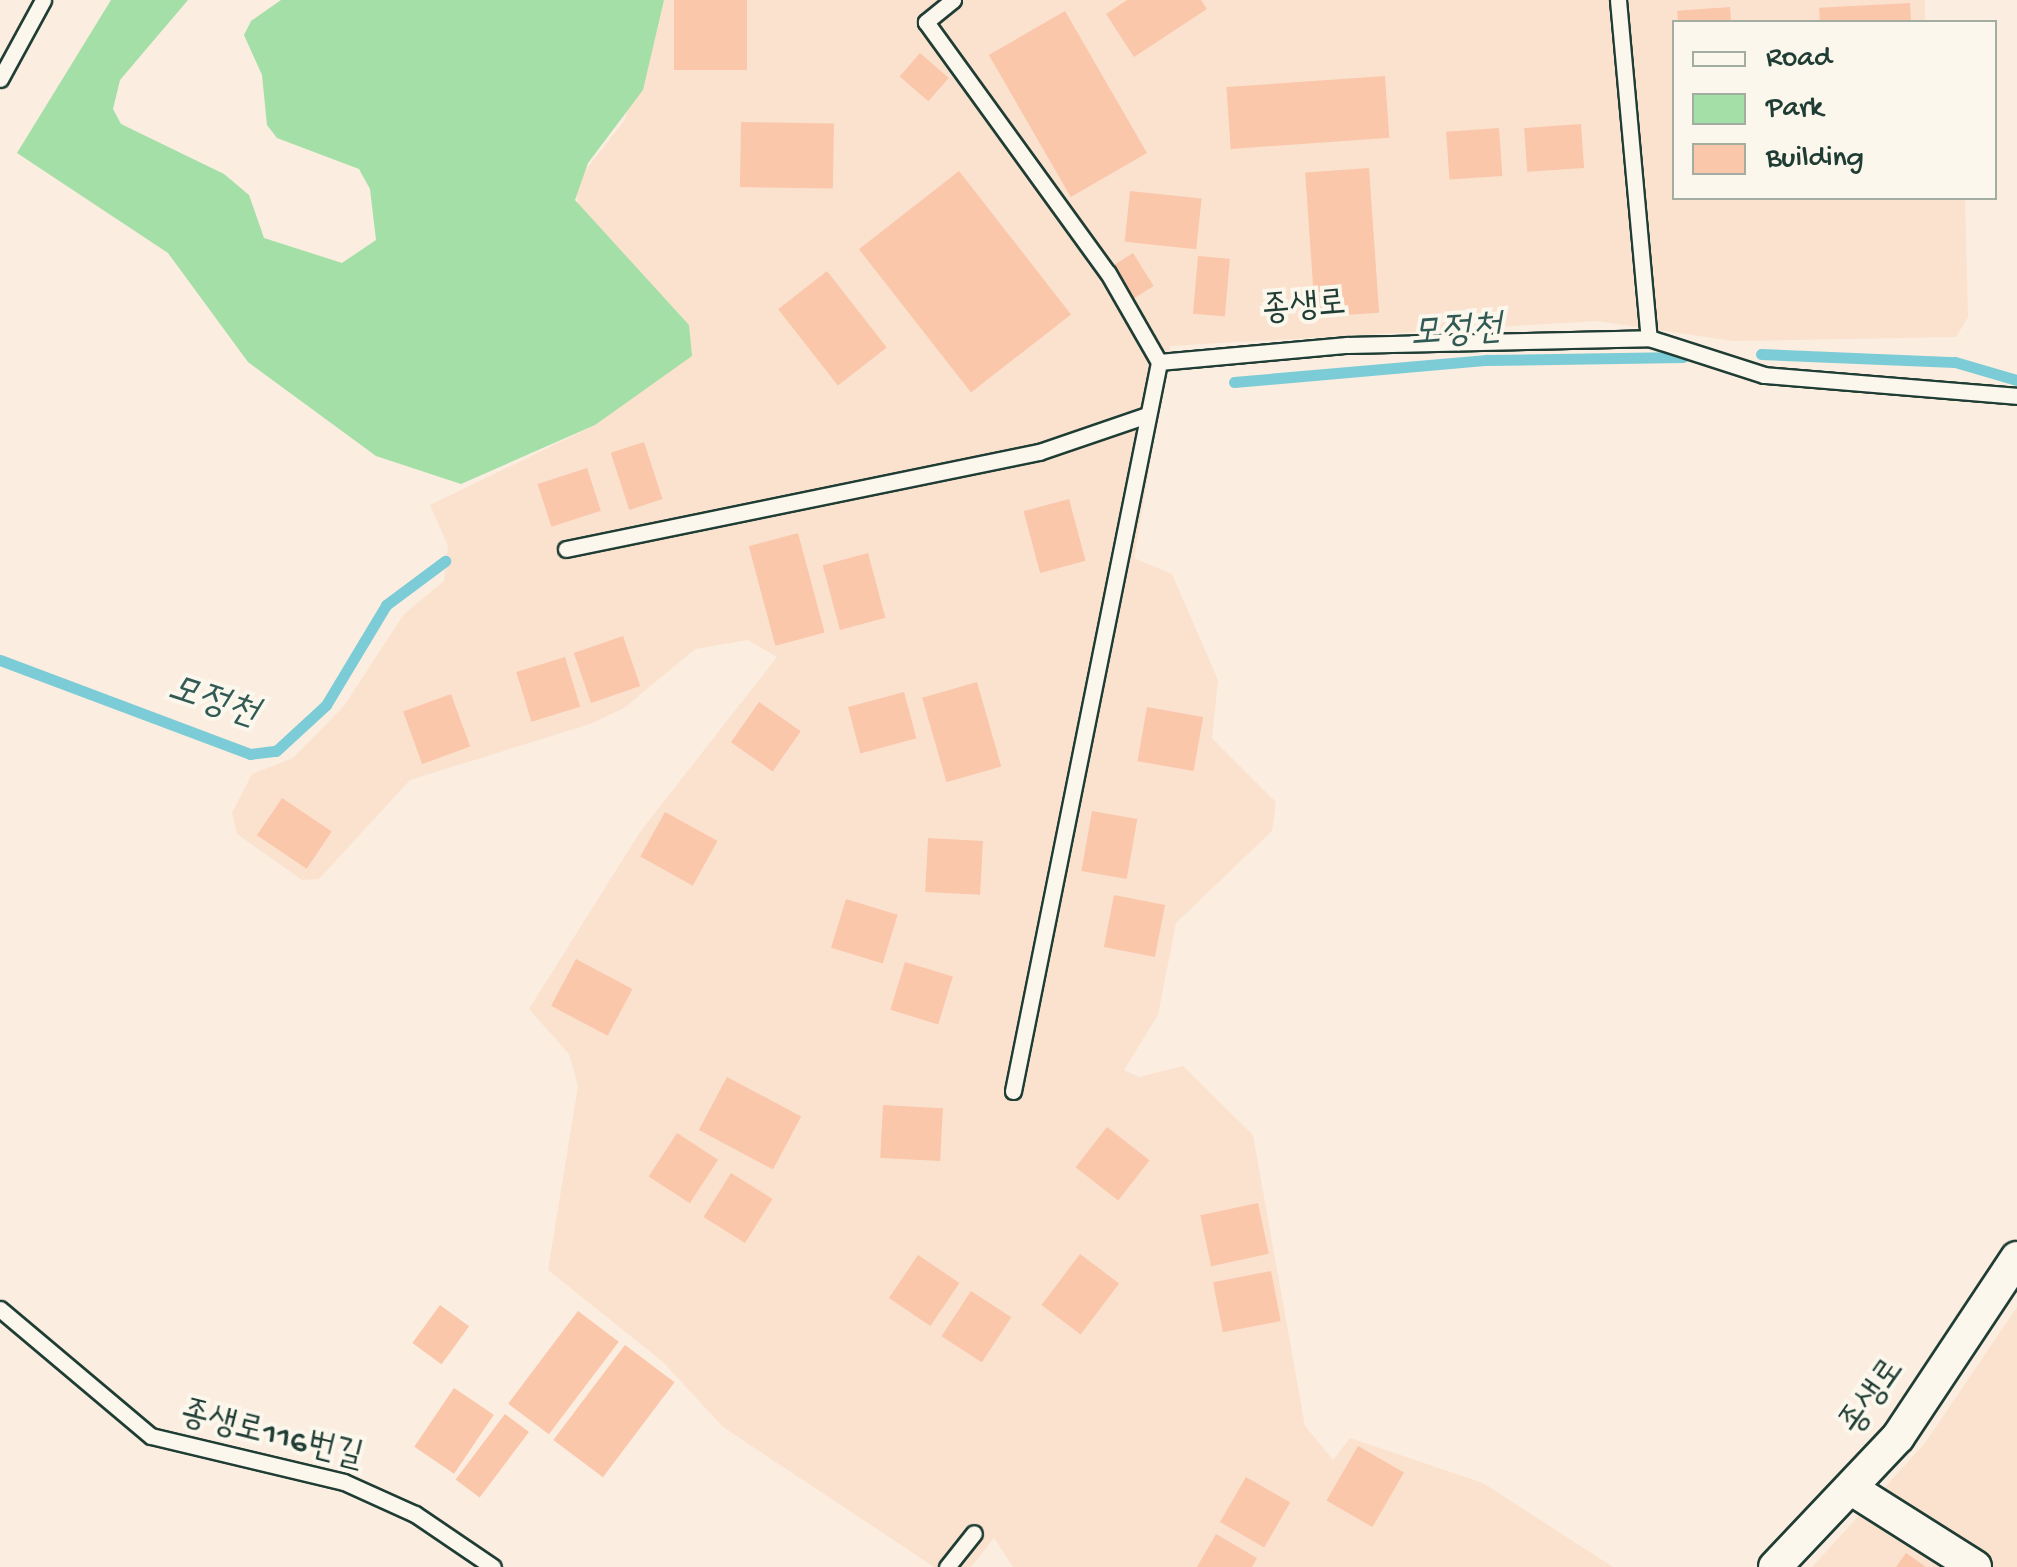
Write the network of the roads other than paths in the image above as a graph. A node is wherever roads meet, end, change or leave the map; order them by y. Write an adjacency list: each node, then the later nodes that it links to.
1 (44, 0): 4 (lane)
2 (953, 0): 6 (lane)
3 (1618, 0): 5 (lane)
4 (0, 79)
5 (1650, 338): 6 (lane, 종생로); 7 (lane, 종생로)
6 (1159, 362): 8 (lane)
7 (2017, 396)
8 (1146, 415): 9 (lane); 10 (lane)
9 (566, 549)
10 (1013, 1091)
11 (2017, 1258): 13 (street, 종생로)
12 (0, 1308): 15 (lane, 종생로116번길)
13 (1855, 1490): 17 (street, 종생로); 18 (street)
14 (974, 1533): 16 (lane)
15 (493, 1567)
16 (947, 1567)
17 (1776, 1567)
18 (1974, 1567)

